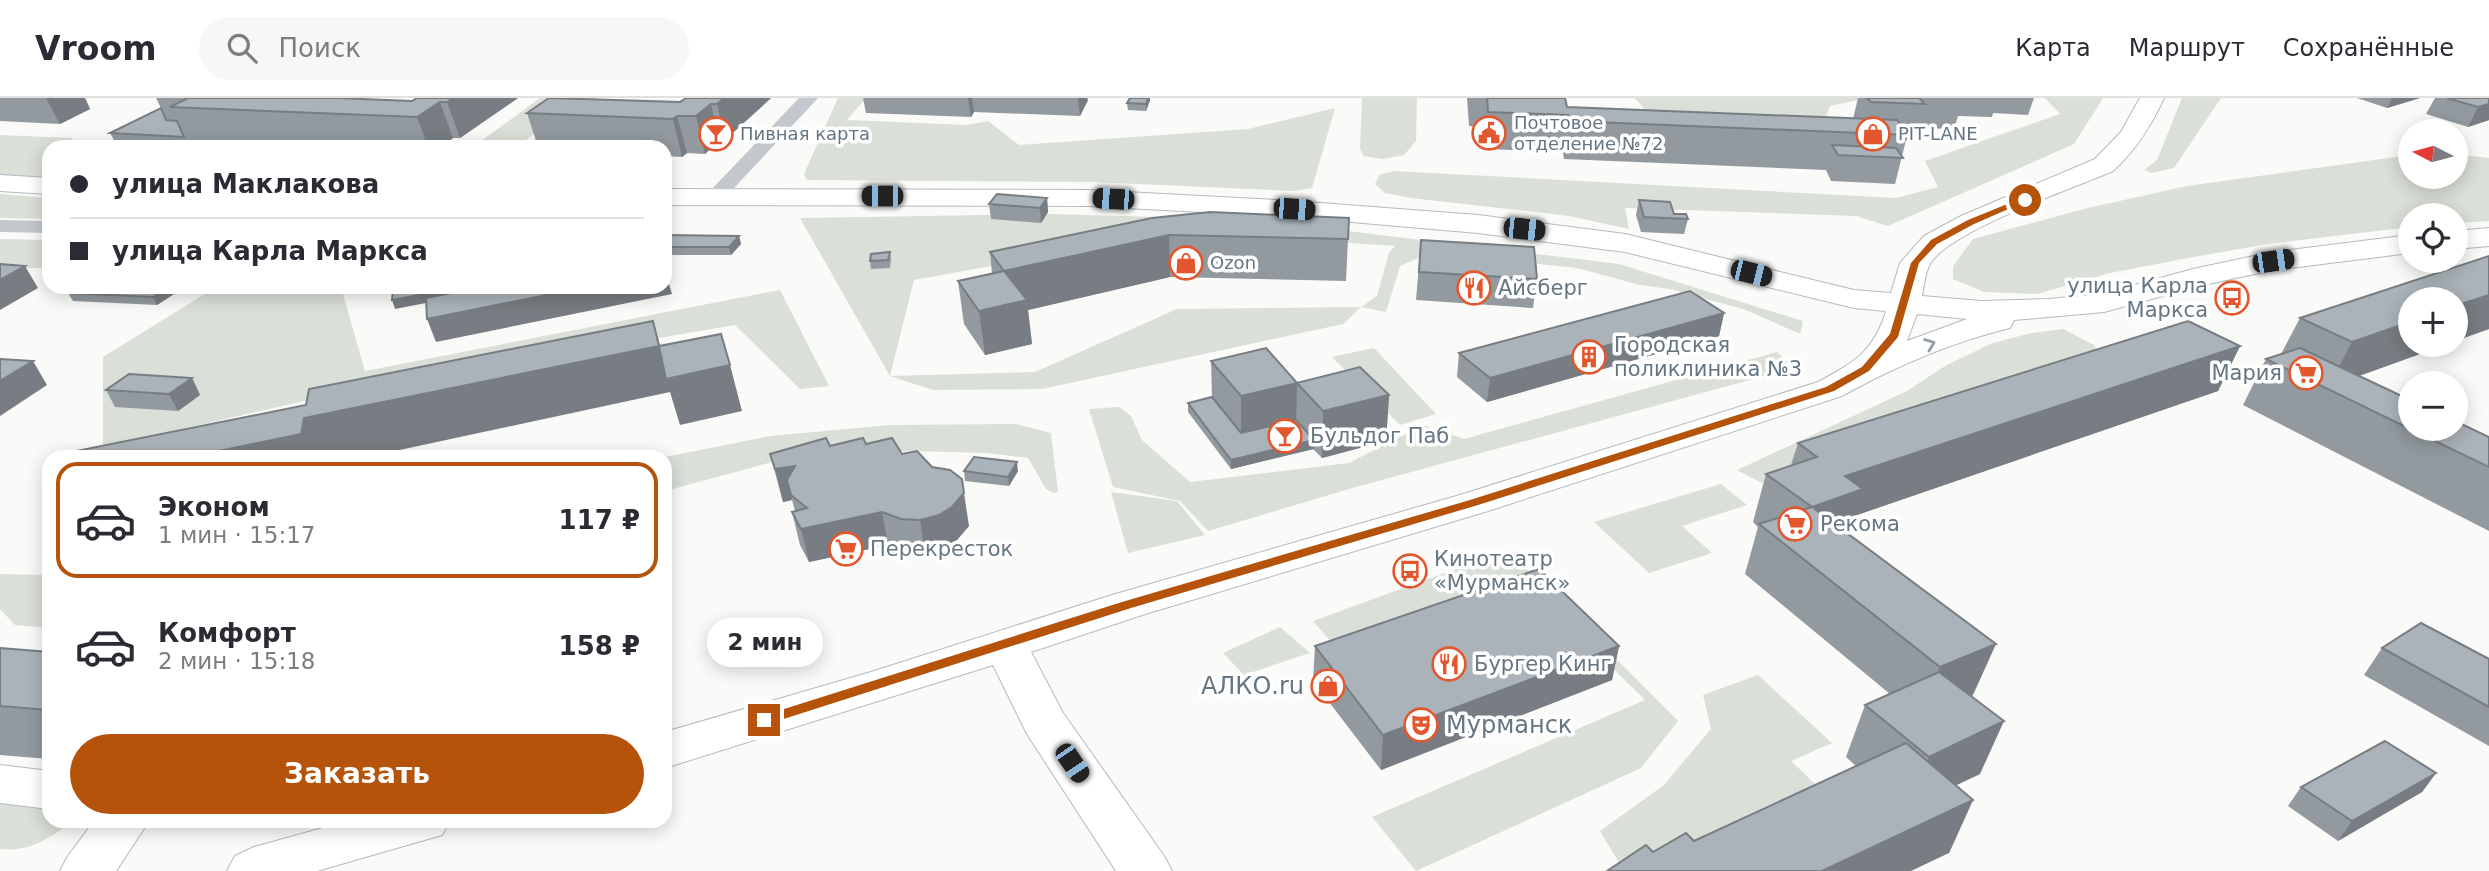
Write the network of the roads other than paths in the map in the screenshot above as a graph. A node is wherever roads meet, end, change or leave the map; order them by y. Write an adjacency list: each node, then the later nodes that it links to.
1 (809, 98): 6 (street)
2 (2152, 98): 12 (main road)
3 (0, 183): 4 (main road)
4 (42, 186)
5 (672, 197): 6 (main road)
6 (715, 197): 13 (main road)
7 (0, 226): 8 (street)
8 (42, 227)
9 (2489, 237): 10 (main road)
10 (2468, 239)
11 (2398, 245): 15 (main road)
12 (1913, 267): 14 (main road); 16 (main road)
13 (1854, 299): 14 (main road); 17 (main road)
14 (1905, 306): 16 (main road); 17 (main road)
15 (2049, 309): 16 (main road); 17 (main road, one-way to 15)
16 (2006, 312)
17 (1866, 369): 18 (main road)
18 (1005, 644): 19 (main road); 26 (main road)
19 (672, 748)
20 (0, 784): 21 (main road)
21 (42, 789)
22 (118, 828): 25 (main road)
23 (399, 828): 24 (main road)
24 (253, 868)
25 (87, 871)
26 (1145, 871)

